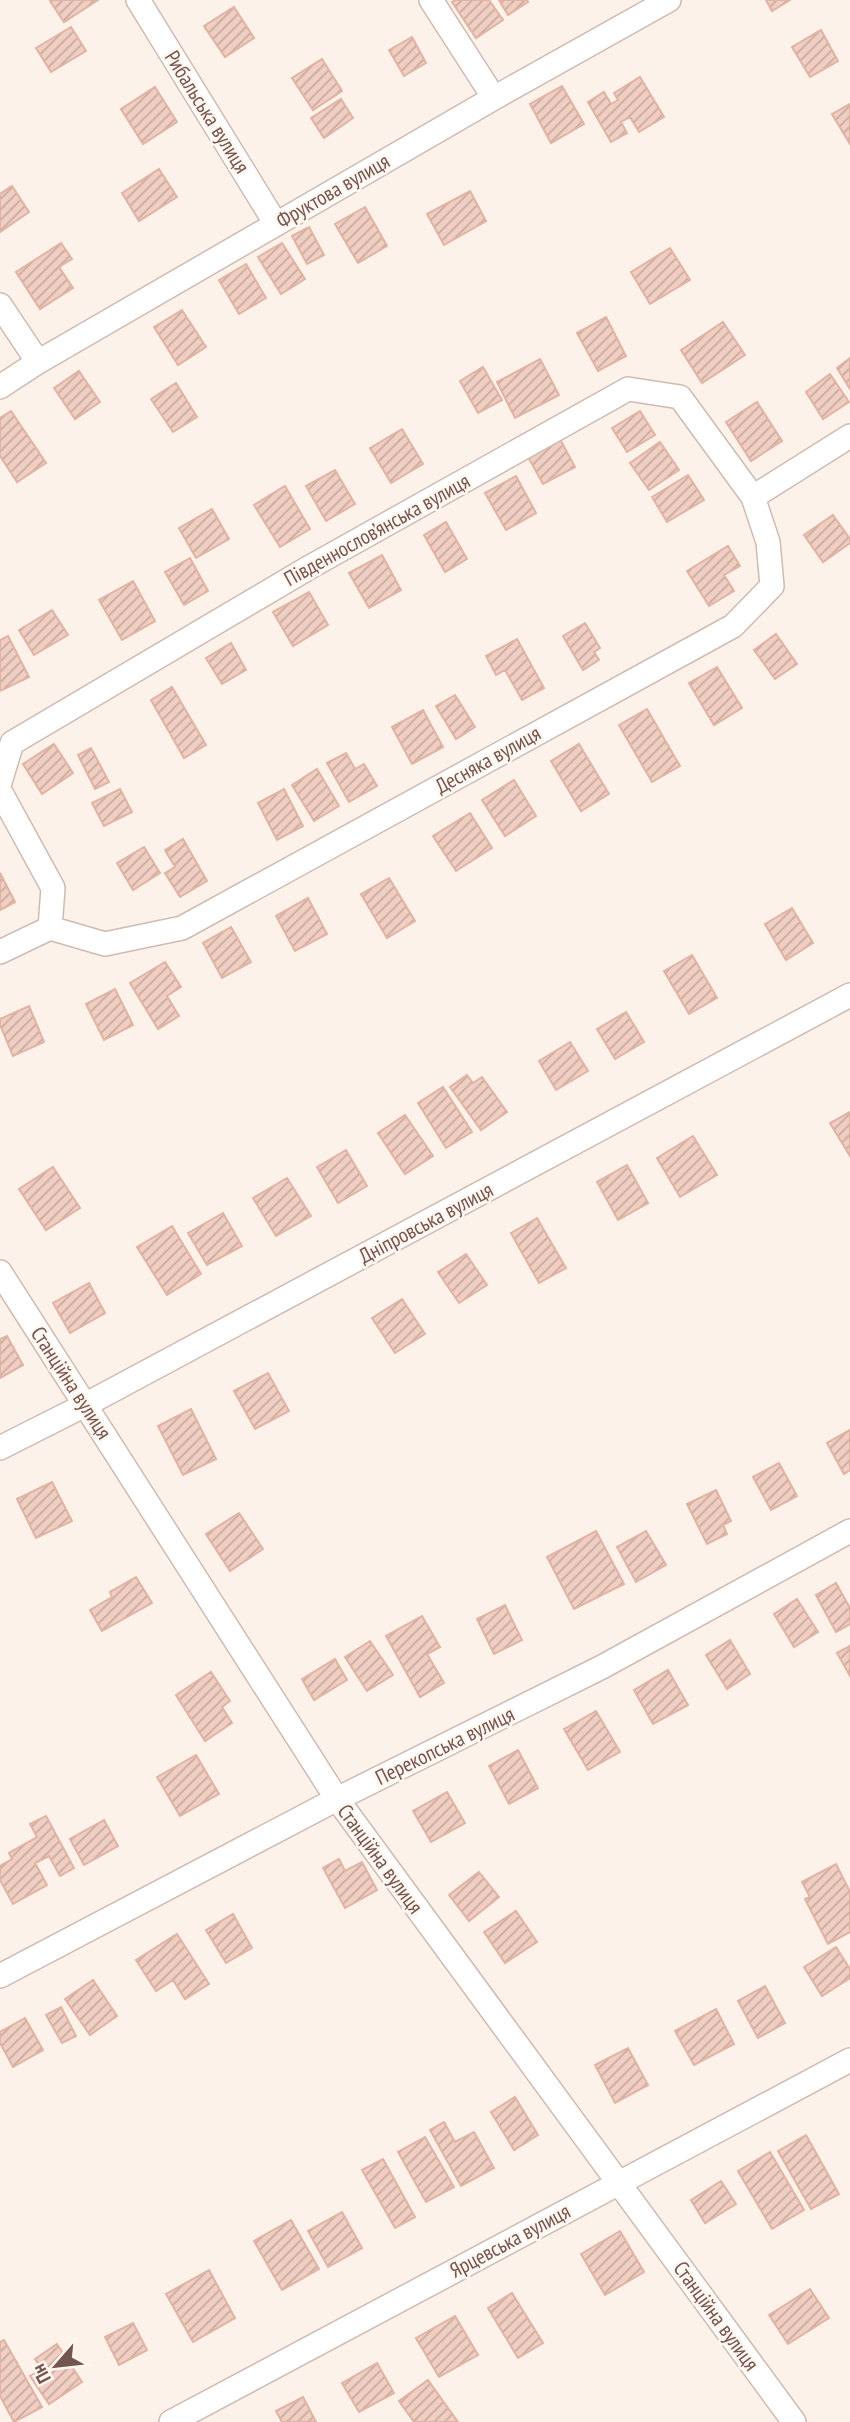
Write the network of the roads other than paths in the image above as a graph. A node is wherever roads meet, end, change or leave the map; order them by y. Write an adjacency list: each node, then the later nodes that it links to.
1 (138, 0): 5 (street, Рибальська вулиця)
2 (431, 0): 4 (street)
3 (669, 0): 4 (street, Фруктова вулиця)
4 (494, 97): 5 (street, Фруктова вулиця)
5 (276, 224): 7 (street, Фруктова вулиця)
6 (0, 305): 7 (street)
7 (37, 362): 8 (street, Фруктова вулиця)
8 (0, 387)
9 (850, 436): 10 (street)
10 (753, 497): 11 (street, Південнослов’янська вулиця); 13 (street, Десняка вулиця)
11 (0, 782)
12 (0, 791): 13 (street)
13 (50, 928): 14 (street)
14 (0, 953)
15 (850, 995): 17 (street, Дніпровська вулиця)
16 (0, 1272): 17 (street, Станційна вулиця)
17 (85, 1405): 18 (street, Дніпровська вулиця); 20 (street, Станційна вулиця)
18 (0, 1448)
19 (850, 1531): 20 (street, Перекопська вулиця)
20 (337, 1799): 21 (street, Перекопська вулиця); 23 (street, Станційна вулиця)
21 (0, 1976)
22 (850, 2060): 23 (street, Ярцевська вулиця)
23 (618, 2183): 24 (street, Ярцевська вулиця); 25 (street, Станційна вулиця)
24 (171, 2422)
25 (794, 2422)

